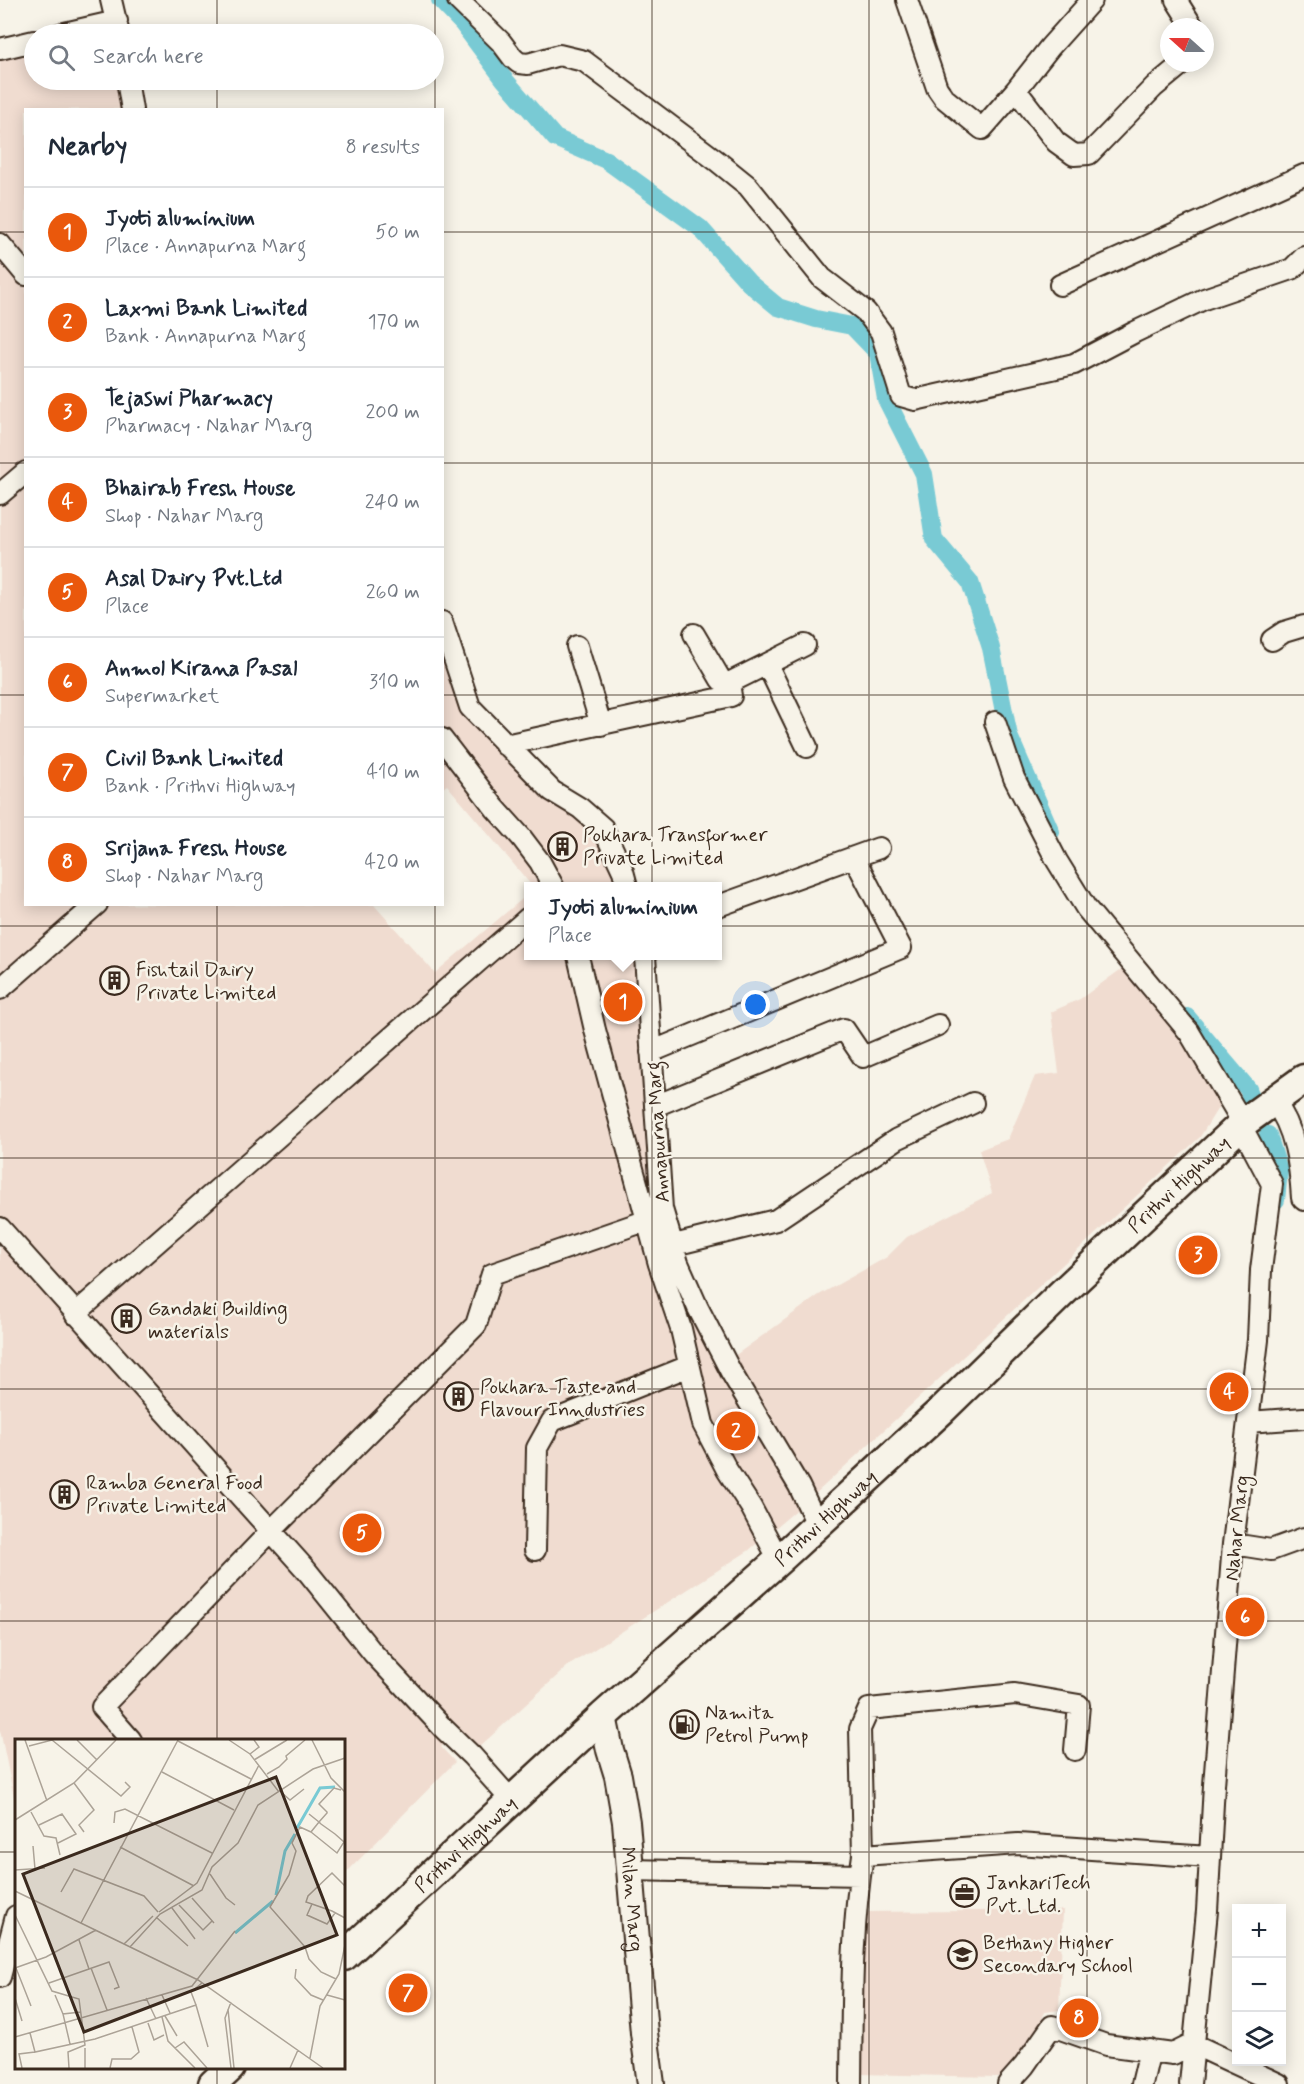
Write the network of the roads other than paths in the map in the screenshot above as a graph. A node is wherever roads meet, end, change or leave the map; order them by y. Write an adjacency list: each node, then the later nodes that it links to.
1 (458, 0): 16 (street)
2 (907, 0): 12 (street)
3 (1092, 0): 12 (street)
4 (1176, 0): 6 (street)
5 (117, 12): 7 (street)
6 (1187, 18)
7 (86, 24)
8 (24, 43): 9 (street)
9 (0, 49)
10 (1172, 72): 12 (street)
11 (129, 90): 13 (street)
12 (1016, 90)
13 (132, 108)
14 (1304, 175): 18 (street)
15 (0, 244): 17 (street)
16 (1304, 257)
17 (24, 273)
18 (1060, 285)
19 (24, 474): 20 (street)
20 (0, 494)
21 (1304, 626): 24 (street)
22 (444, 628): 32 (street)
23 (694, 634): 28 (street)
24 (1272, 640)
25 (805, 645): 27 (street)
26 (577, 646): 30 (street)
27 (767, 664): 28 (street); 33 (street)
28 (729, 683): 30 (street)
29 (995, 722): 50 (street)
30 (601, 725): 32 (street)
31 (444, 742): 36 (street)
32 (505, 745): 37 (street)
33 (807, 747)
34 (879, 848): 35 (street)
35 (854, 857): 38 (street); 45 (street)
36 (551, 882)
37 (626, 882)
38 (722, 904)
39 (95, 906): 43 (street)
40 (524, 921): 57 (street)
41 (579, 960): 54 (street)
42 (645, 960): 45 (street, Annapurna Marg)
43 (0, 988)
44 (938, 1025): 49 (street)
45 (651, 1052): 49 (street, Annapurna Marg)
46 (1304, 1079): 47 (highway, Prithvi Highway)
47 (1274, 1101): 50 (highway, Prithvi Highway); 51 (street)
48 (973, 1103): 56 (street)
49 (655, 1107): 56 (street, Annapurna Marg)
50 (1243, 1123): 52 (street); 61 (highway, Prithvi Highway)
51 (1296, 1157): 52 (street); 53 (street)
52 (1272, 1184): 60 (street, Nahar Marg)
53 (1304, 1200)
54 (648, 1220): 58 (street); 62 (street)
55 (0, 1228): 57 (street)
56 (674, 1245): 61 (street, Annapurna Marg)
57 (75, 1314): 62 (street)
58 (688, 1366): 65 (street); 66 (street)
59 (1304, 1418): 60 (street)
60 (1248, 1422): 64 (street, Nahar Marg)
61 (817, 1524): 66 (highway, Prithvi Highway)
62 (271, 1531): 68 (street); 70 (street)
63 (1304, 1538): 64 (street)
64 (1233, 1544): 72 (street, Nahar Marg)
65 (535, 1550)
66 (779, 1560): 67 (highway, Prithvi Highway)
67 (603, 1716): 70 (highway, Prithvi Highway); 73 (main road, Milan Marg)
68 (130, 1739)
69 (1075, 1750): 71 (street)
70 (512, 1801): 76 (highway, Prithvi Highway)
71 (863, 1855): 72 (street); 74 (street)
72 (1209, 1857): 78 (street, Nahar Marg)
73 (629, 1870): 74 (street); 82 (main road, Milan Marg)
74 (860, 1875): 83 (street)
75 (15, 1920): 77 (street)
76 (345, 1955)
77 (0, 1977)
78 (1198, 2046): 79 (street); 86 (street, Nahar Marg); 87 (street)
79 (1150, 2050): 84 (street); 85 (street)
80 (229, 2069): 81 (highway)
81 (213, 2084)
82 (651, 2084)
83 (851, 2084)
84 (1008, 2084)
85 (1142, 2084)
86 (1190, 2084)
87 (1279, 2084)

